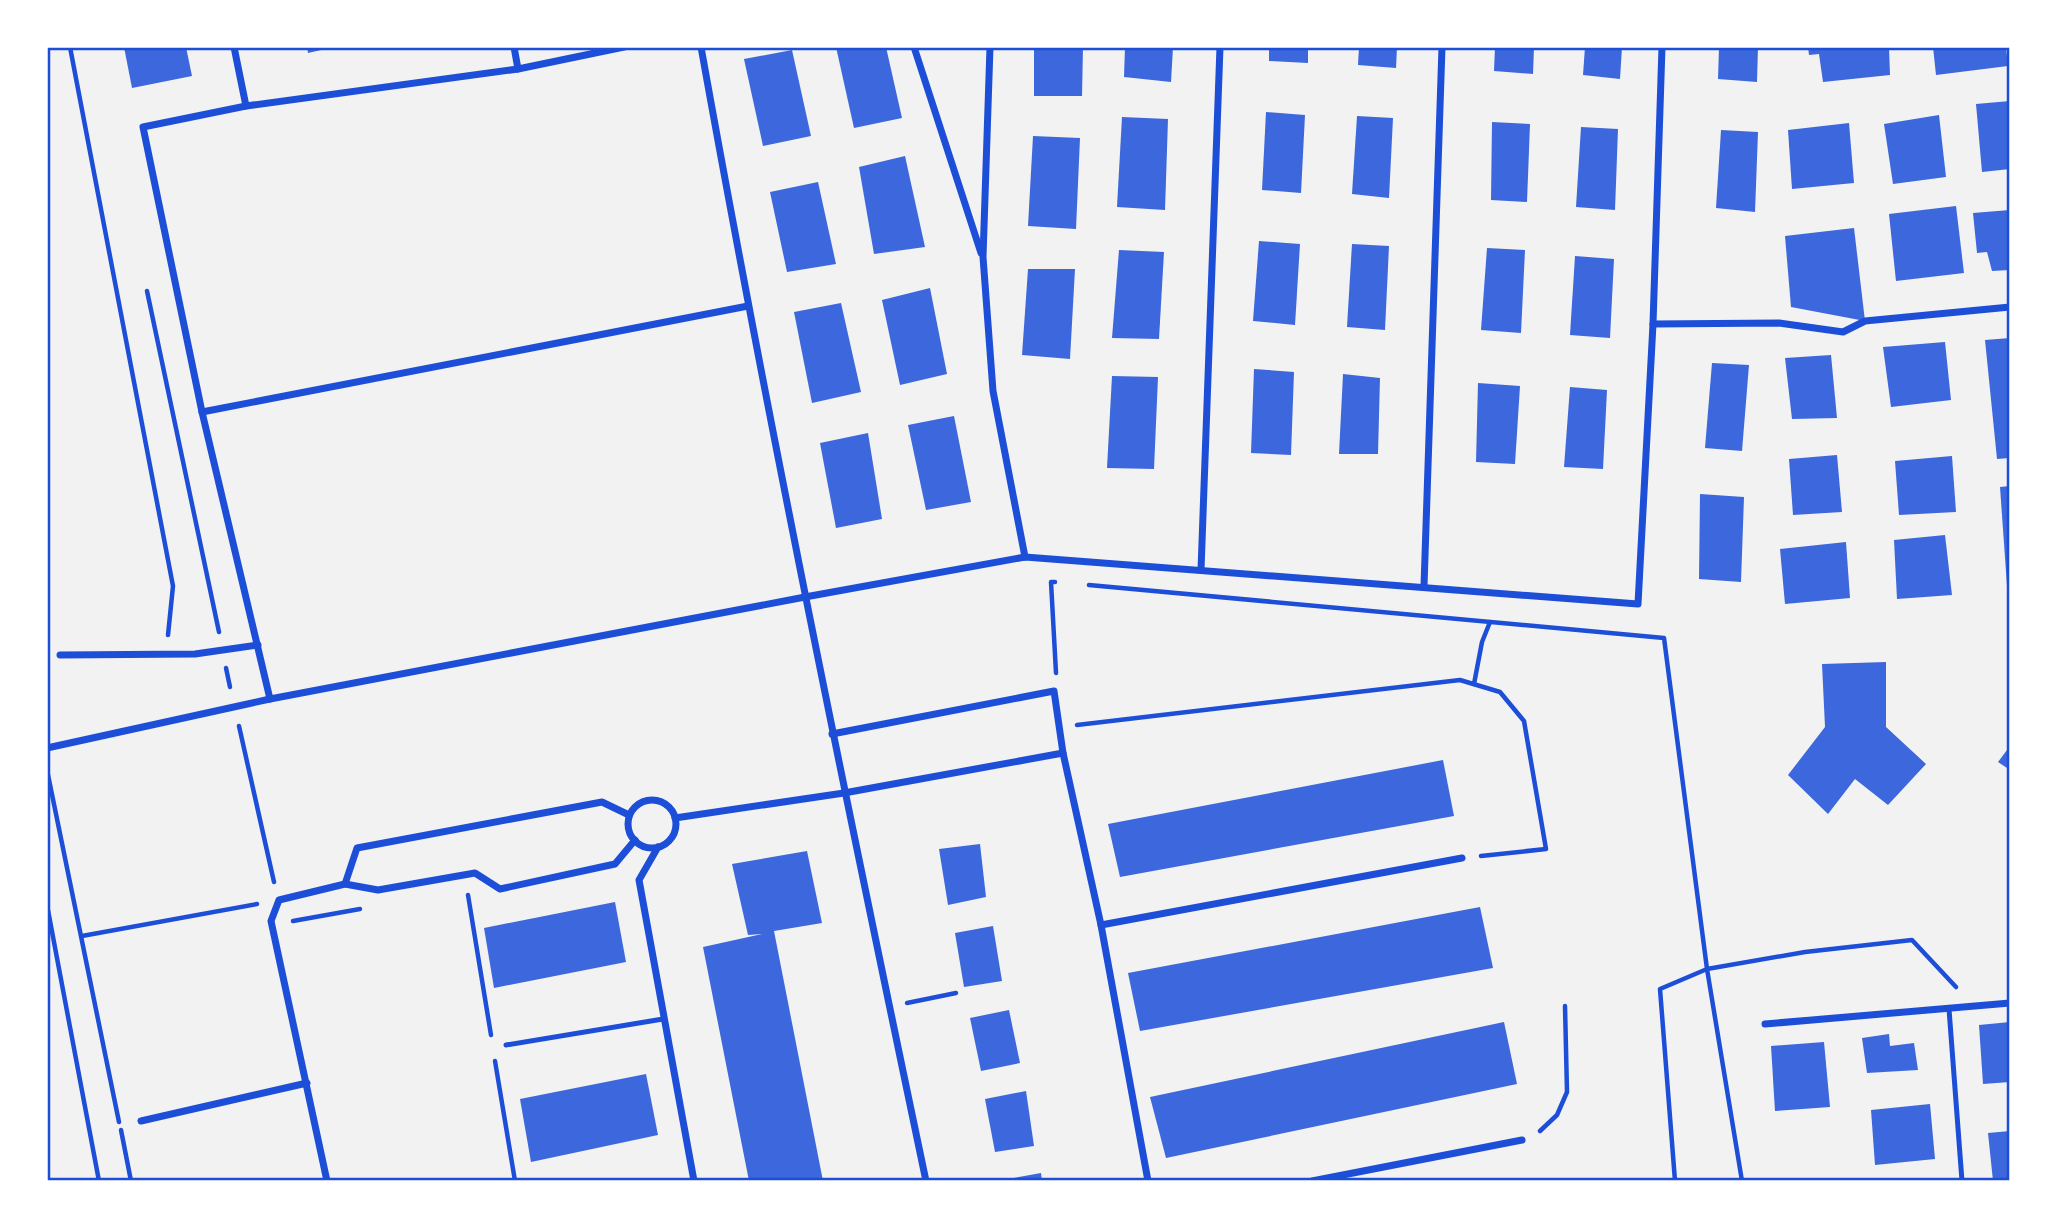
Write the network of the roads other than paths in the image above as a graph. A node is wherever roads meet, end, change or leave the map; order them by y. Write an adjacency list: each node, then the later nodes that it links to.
1 (234, 47): 11 (street)
2 (514, 47): 10 (street)
3 (624, 47): 10 (street)
4 (701, 47): 13 (street)
5 (914, 47): 12 (street)
6 (990, 47): 12 (street)
7 (1220, 47): 18 (street)
8 (1442, 47): 19 (street)
9 (1662, 47): 15 (street)
10 (518, 69): 11 (street)
11 (246, 106): 16 (street)
12 (983, 257): 17 (street)
13 (748, 306): 16 (street); 20 (street)
14 (2010, 307): 15 (street)
15 (1653, 324): 19 (street)
16 (202, 412): 21 (street)
17 (1025, 557): 18 (street); 20 (street)
18 (1201, 570): 19 (street)
19 (1423, 586)
20 (805, 597): 23 (street); 24 (street)
21 (258, 645): 22 (street); 23 (street)
22 (60, 655)
23 (270, 699): 25 (street)
24 (832, 734): 26 (street); 27 (street)
25 (47, 748)
26 (1063, 753): 27 (street); 34 (street)
27 (844, 793): 29 (street); 45 (street)
28 (629, 815): 29 (street); 30 (street); 33 (street)
29 (676, 818): 31 (street)
30 (635, 840): 31 (street); 33 (street)
31 (658, 847): 37 (street)
32 (1462, 858): 34 (street)
33 (345, 884): 40 (street)
34 (1101, 925): 46 (street)
35 (2010, 1003): 36 (street)
36 (1949, 1009): 38 (street); 48 (lane)
37 (663, 1018): 39 (lane); 44 (street)
38 (1765, 1024)
39 (506, 1045)
40 (307, 1083): 41 (street); 43 (street)
41 (141, 1121)
42 (1522, 1140): 47 (street)
43 (327, 1181)
44 (694, 1181)
45 (926, 1181)
46 (1149, 1181)
47 (1312, 1181)
48 (1962, 1181)

